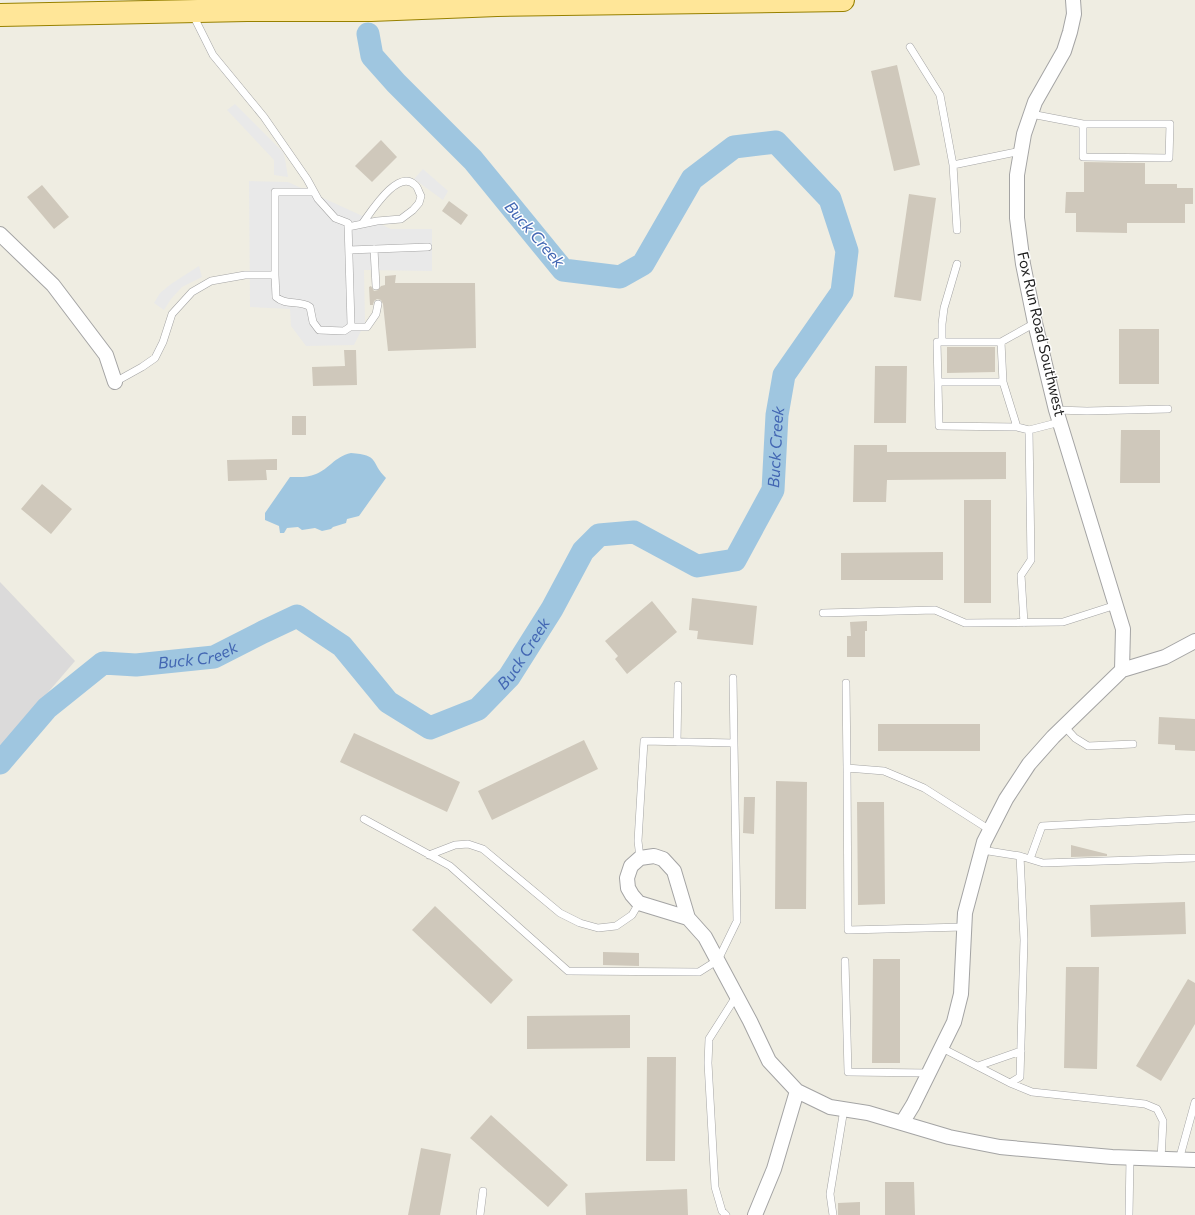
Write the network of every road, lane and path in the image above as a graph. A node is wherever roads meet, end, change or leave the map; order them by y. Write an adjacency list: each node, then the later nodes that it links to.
1 (842, 0): 3 (main road)
2 (1073, 0): 7 (street, Fox Run Road Southwest)
3 (567, 2): 4 (main road)
4 (192, 6): 5 (main road); 11 (lane)
5 (0, 15)
6 (910, 47): 10 (lane)
7 (1031, 114): 8 (lane); 9 (street, Fox Run Road Southwest)
8 (1083, 124): 8 (lane)
9 (1021, 151): 10 (lane); 23 (street, Fox Run Road Southwest)
10 (953, 164): 14 (lane)
11 (314, 192): 13 (lane); 20 (lane)
12 (362, 224): 12 (lane); 13 (lane)
13 (348, 227): 18 (lane)
14 (957, 230)
15 (0, 234): 27 (street)
16 (428, 247): 17 (lane)
17 (374, 249): 18 (lane); 21 (lane)
18 (349, 250): 24 (lane)
19 (957, 264): 25 (lane)
20 (275, 276): 24 (lane); 27 (lane)
21 (376, 286)
22 (378, 304): 24 (lane)
23 (1035, 323): 26 (lane); 31 (street, Fox Run Road Southwest)
24 (350, 327)
25 (942, 342): 26 (lane); 28 (lane)
26 (1001, 342): 29 (lane)
27 (115, 382)
28 (938, 382): 29 (lane); 32 (lane)
29 (1003, 382): 32 (lane)
30 (1168, 408): 31 (lane)
31 (1058, 416): 33 (lane); 34 (street, Fox Run Road Southwest)
32 (1017, 427): 33 (lane)
33 (1029, 430): 36 (lane)
34 (1116, 605): 36 (lane); 38 (street, Fox Run Road Southwest)
35 (823, 613): 36 (lane)
36 (1024, 623)
37 (1195, 641): 38 (street)
38 (1122, 670): 42 (street)
39 (733, 678): 44 (lane)
40 (846, 683): 46 (lane)
41 (678, 685): 43 (lane)
42 (1064, 726): 45 (lane); 49 (street)
43 (677, 742): 44 (lane); 53 (lane)
44 (734, 743): 59 (lane)
45 (1133, 744)
46 (847, 768): 49 (lane); 58 (lane)
47 (1195, 818): 55 (lane)
48 (364, 819): 51 (lane)
49 (990, 830): 50 (street)
50 (982, 850): 52 (lane); 58 (street)
51 (429, 855): 56 (lane); 59 (lane)
52 (1020, 856): 55 (lane); 63 (lane)
53 (640, 858): 56 (street); 57 (street)
54 (1195, 858): 55 (lane)
55 (1030, 859)
56 (640, 903): 57 (street)
57 (688, 918): 59 (street)
58 (964, 927): 62 (street)
59 (718, 960): 61 (street)
60 (845, 961): 65 (lane)
61 (737, 995): 67 (street); 77 (lane)
62 (942, 1048): 64 (lane); 65 (street)
63 (1021, 1051): 64 (lane); 66 (lane)
64 (978, 1066): 66 (lane)
65 (929, 1073): 70 (street)
66 (1010, 1084): 72 (lane)
67 (798, 1091): 69 (street); 78 (street)
68 (1195, 1102): 73 (lane)
69 (844, 1109): 70 (street); 79 (lane)
70 (902, 1123): 71 (street)
71 (1130, 1158): 72 (street); 80 (lane)
72 (1161, 1159): 73 (street)
73 (1179, 1160): 74 (street)
74 (1195, 1160)
75 (483, 1191): 76 (lane)
76 (480, 1215)
77 (726, 1215)
78 (754, 1215)
79 (832, 1215)
80 (1129, 1215)

